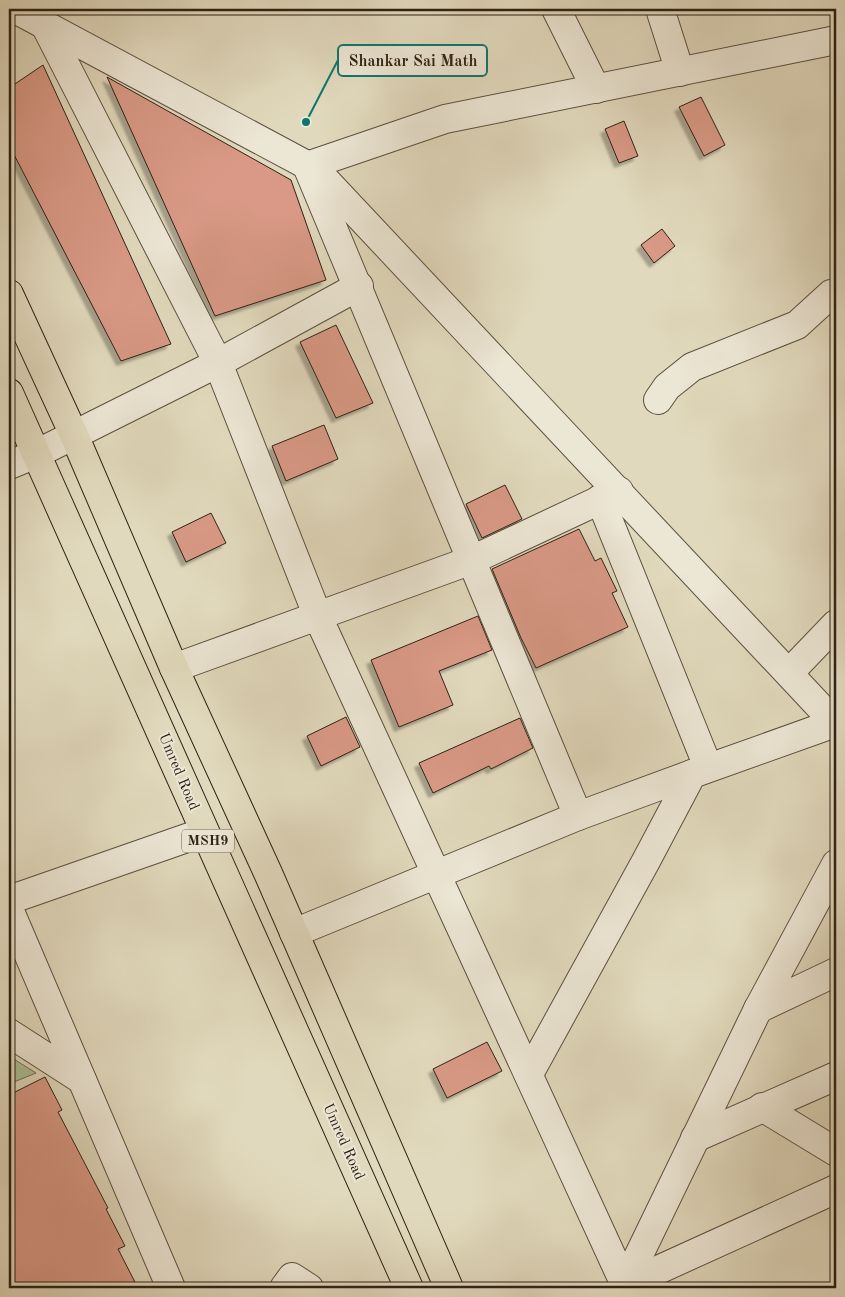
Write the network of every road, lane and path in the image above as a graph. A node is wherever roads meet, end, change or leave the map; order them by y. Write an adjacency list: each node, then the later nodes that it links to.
1 (15, 9): 4 (street)
2 (556, 9): 7 (street)
3 (660, 9): 6 (street)
4 (44, 23): 8 (street); 12 (street)
5 (836, 40): 6 (street)
6 (680, 72): 7 (street)
7 (596, 89): 8 (street)
8 (307, 166): 9 (street); 18 (street)
9 (359, 286): 12 (street); 19 (street)
10 (9, 294): 15 (main road)
11 (836, 298): 14 (street)
12 (218, 363): 15 (street); 20 (street)
13 (9, 393): 16 (main road, Umred Road / MSH9)
14 (658, 400)
15 (74, 435): 16 (street); 22 (main road)
16 (36, 454): 17 (street); 27 (main road, Umred Road / MSH9)
17 (9, 465)
18 (609, 495): 19 (street); 23 (street); 25 (street)
19 (472, 560): 20 (street); 26 (street)
20 (318, 617): 22 (street); 29 (street)
21 (836, 624): 23 (street)
22 (174, 668): 32 (main road)
23 (789, 674): 24 (street)
24 (836, 724): 25 (street)
25 (700, 770): 26 (street); 36 (street)
26 (578, 816): 29 (street)
27 (204, 832): 30 (street); 47 (main road, Umred Road / MSH9)
28 (836, 864): 34 (street)
29 (437, 875): 32 (street); 36 (street)
30 (9, 900)
31 (9, 909): 38 (street)
32 (294, 934): 48 (main road)
33 (836, 972): 34 (street)
34 (758, 1009): 40 (street)
35 (9, 1033): 38 (street)
36 (529, 1074): 43 (street)
37 (836, 1076): 39 (street)
38 (82, 1080): 44 (street)
39 (762, 1107): 40 (street); 41 (street)
40 (695, 1138): 43 (street)
41 (836, 1152)
42 (836, 1189): 43 (street)
43 (624, 1286)
44 (171, 1288)
45 (284, 1288): 46 (street)
46 (309, 1288)
47 (409, 1288)
48 (449, 1288)

